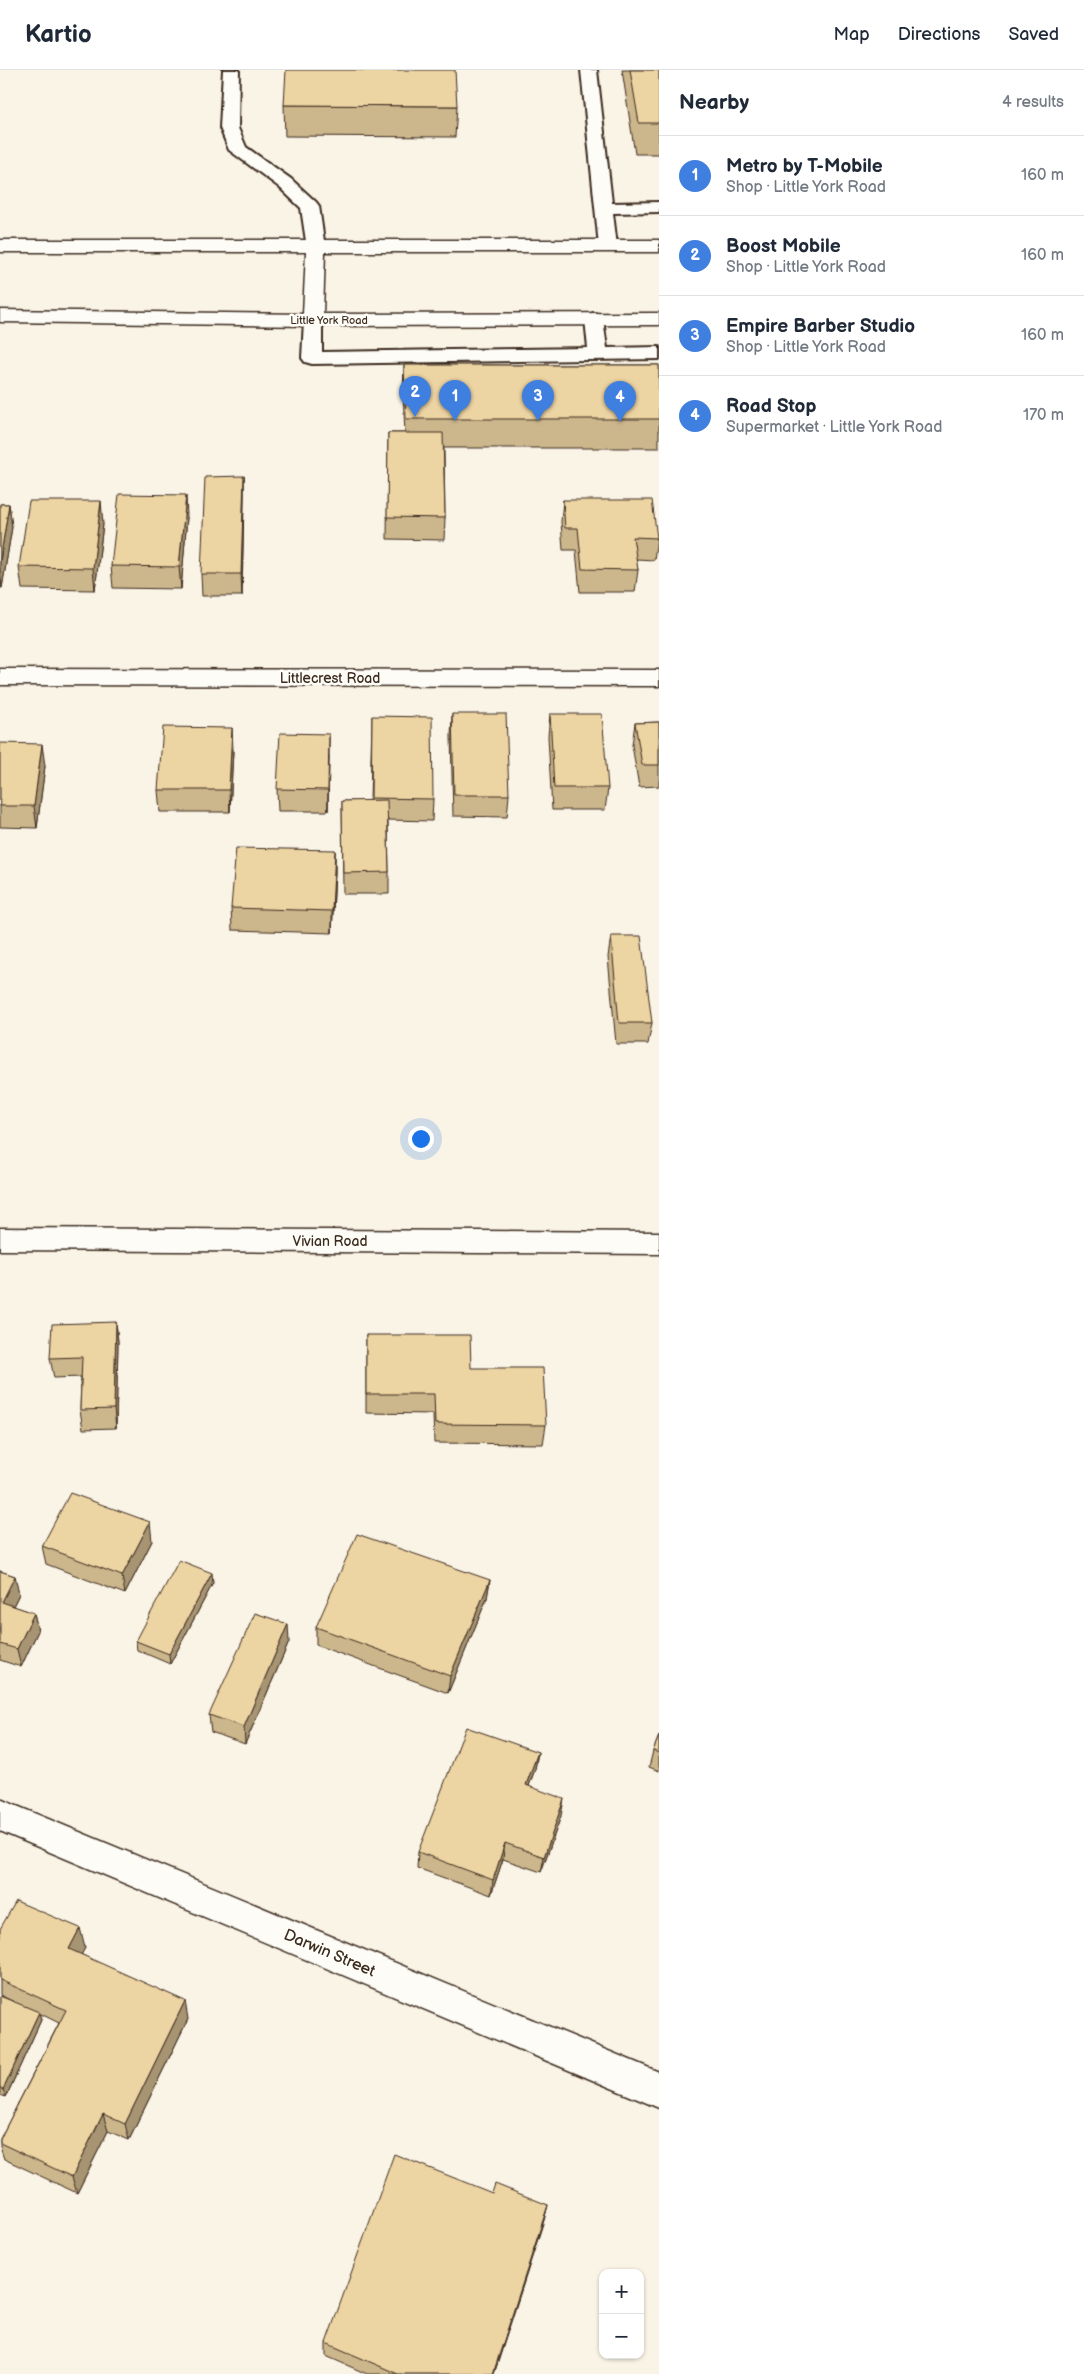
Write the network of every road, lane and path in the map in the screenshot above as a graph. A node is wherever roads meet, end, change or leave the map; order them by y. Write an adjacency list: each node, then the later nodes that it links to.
1 (231, 70): 8 (lane)
2 (589, 70): 4 (lane)
3 (659, 207): 4 (lane)
4 (604, 208): 6 (lane)
5 (0, 246): 8 (main road)
6 (608, 246): 7 (main road); 8 (main road)
7 (659, 246)
8 (316, 248): 12 (main road)
9 (0, 316): 12 (main road, Little York Road)
10 (594, 319): 11 (main road, Little York Road); 12 (main road, Little York Road); 14 (lane)
11 (659, 319)
12 (313, 320): 14 (lane)
13 (659, 352): 14 (lane)
14 (598, 353)
15 (0, 677): 16 (main road, Littlecrest Road)
16 (659, 678)
17 (0, 1239): 18 (main road, Vivian Road)
18 (659, 1243)
19 (0, 1814): 20 (main road, Darwin Street)
20 (659, 2090)

